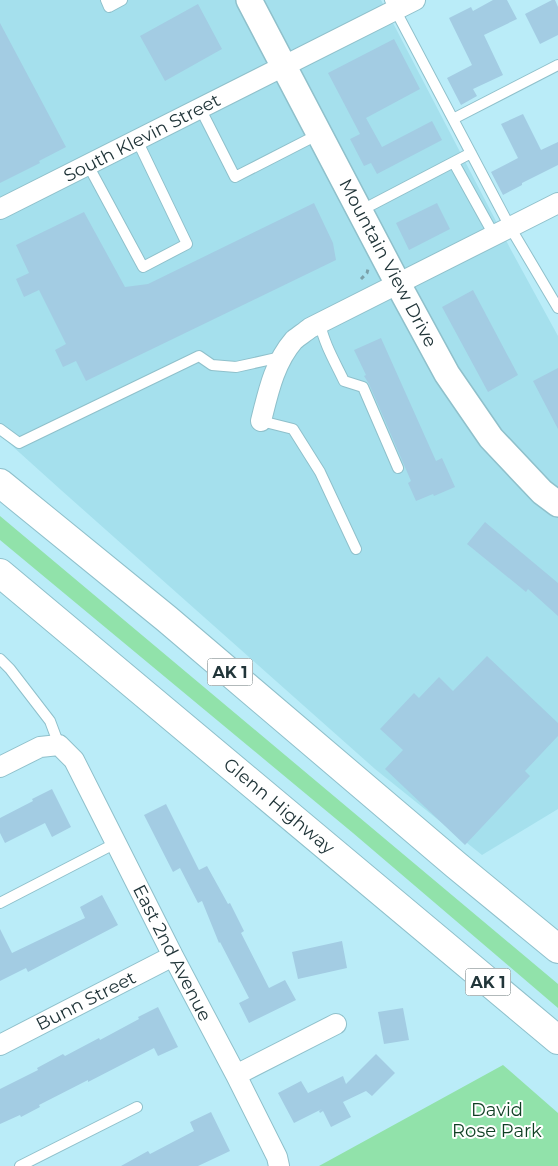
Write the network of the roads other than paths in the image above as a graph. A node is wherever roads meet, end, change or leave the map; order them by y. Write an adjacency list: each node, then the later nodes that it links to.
1 (106, 0): 2 (lane)
2 (122, 0)
3 (249, 0): 7 (street, Mountain View Drive)
4 (415, 0): 5 (street, South Klevin Street)
5 (393, 5): 7 (street, South Klevin Street); 9 (lane)
6 (558, 65): 9 (lane)
7 (284, 66): 8 (street, South Klevin Street); 10 (street, Mountain View Drive)
8 (200, 108): 10 (lane); 11 (street, South Klevin Street)
9 (453, 119): 12 (lane)
10 (319, 133): 17 (street, Mountain View Drive)
11 (137, 140): 14 (street, South Klevin Street); 14 (lane)
12 (471, 154): 13 (lane); 18 (lane)
13 (454, 162): 17 (lane); 18 (lane)
14 (88, 165): 16 (street, South Klevin Street)
15 (558, 203): 18 (street)
16 (0, 209)
17 (360, 211): 19 (street, Mountain View Drive)
18 (502, 231): 19 (street); 20 (lane)
19 (398, 284): 21 (street); 28 (street, Mountain View Drive)
20 (558, 308)
21 (320, 323): 22 (street); 26 (lane)
22 (282, 356): 23 (street); 24 (lane)
23 (261, 421): 29 (lane)
24 (0, 429)
25 (0, 468): 32 (highway)
26 (398, 468)
27 (0, 483): 32 (highway, AK 1)
28 (553, 493)
29 (356, 549)
30 (0, 573): 33 (highway, Glenn Highway / AK 1)
31 (0, 584): 33 (highway)
32 (167, 619): 39 (highway, AK 1)
33 (72, 634): 42 (highway, Glenn Highway / AK 1)
34 (0, 659): 35 (lane)
35 (60, 745): 36 (street); 37 (street, East 2nd Avenue)
36 (0, 767)
37 (116, 843): 38 (lane); 40 (street, East 2nd Avenue)
38 (0, 903)
39 (558, 949)
40 (172, 956): 43 (street, Bunn Street); 44 (street, East 2nd Avenue)
41 (336, 1024): 44 (street)
42 (558, 1040)
43 (0, 1045)
44 (236, 1075): 47 (street, East 2nd Avenue)
45 (137, 1107): 46 (lane)
46 (20, 1166)
47 (278, 1166)

